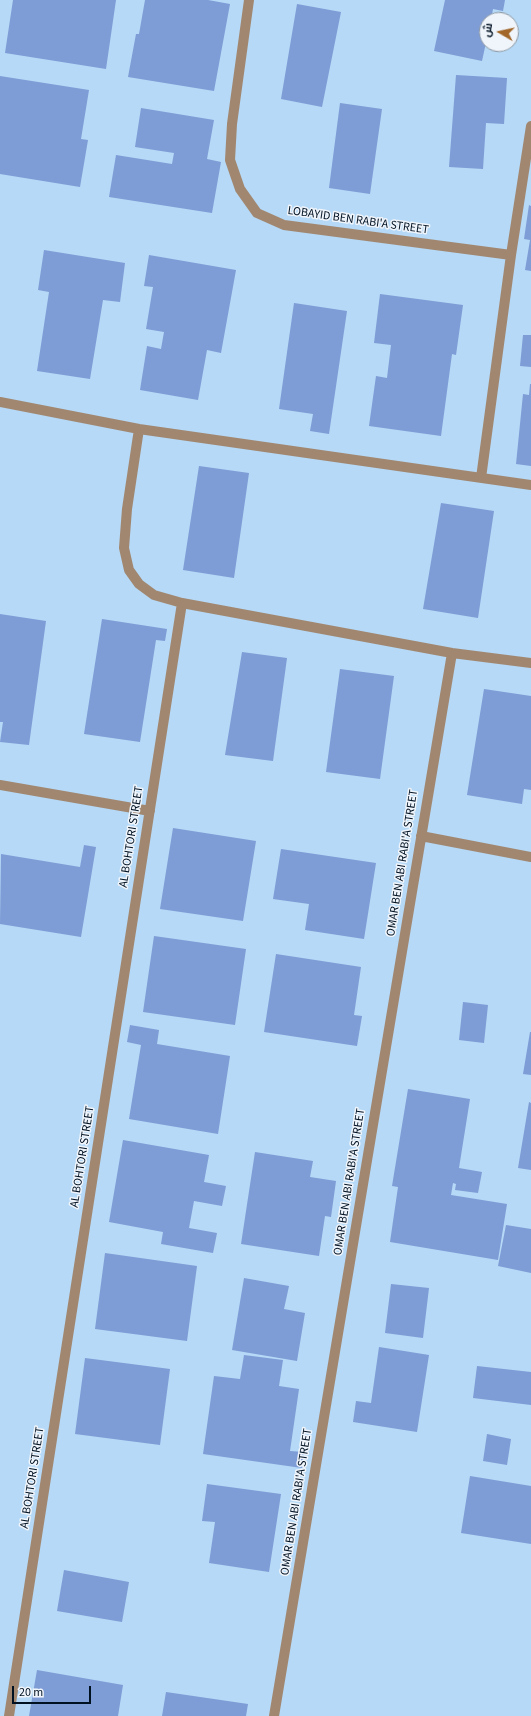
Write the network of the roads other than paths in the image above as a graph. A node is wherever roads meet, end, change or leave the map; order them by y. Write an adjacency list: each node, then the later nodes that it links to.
1 (249, 0): 3 (street, LOBAYID BEN RABI'A STREET)
2 (531, 126): 3 (street)
3 (511, 255): 6 (street)
4 (0, 402): 5 (street)
5 (139, 429): 6 (street); 8 (street)
6 (481, 478): 7 (street)
7 (531, 485)
8 (182, 603): 9 (street); 12 (street, AL BOHTORI STREET)
9 (452, 653): 10 (street); 13 (street, OMAR BEN ABI RABI'A STREET)
10 (531, 663)
11 (0, 785): 12 (street)
12 (150, 812): 15 (street, AL BOHTORI STREET)
13 (421, 836): 14 (street); 16 (street, OMAR BEN ABI RABI'A STREET)
14 (531, 857)
15 (9, 1716)
16 (274, 1716)

